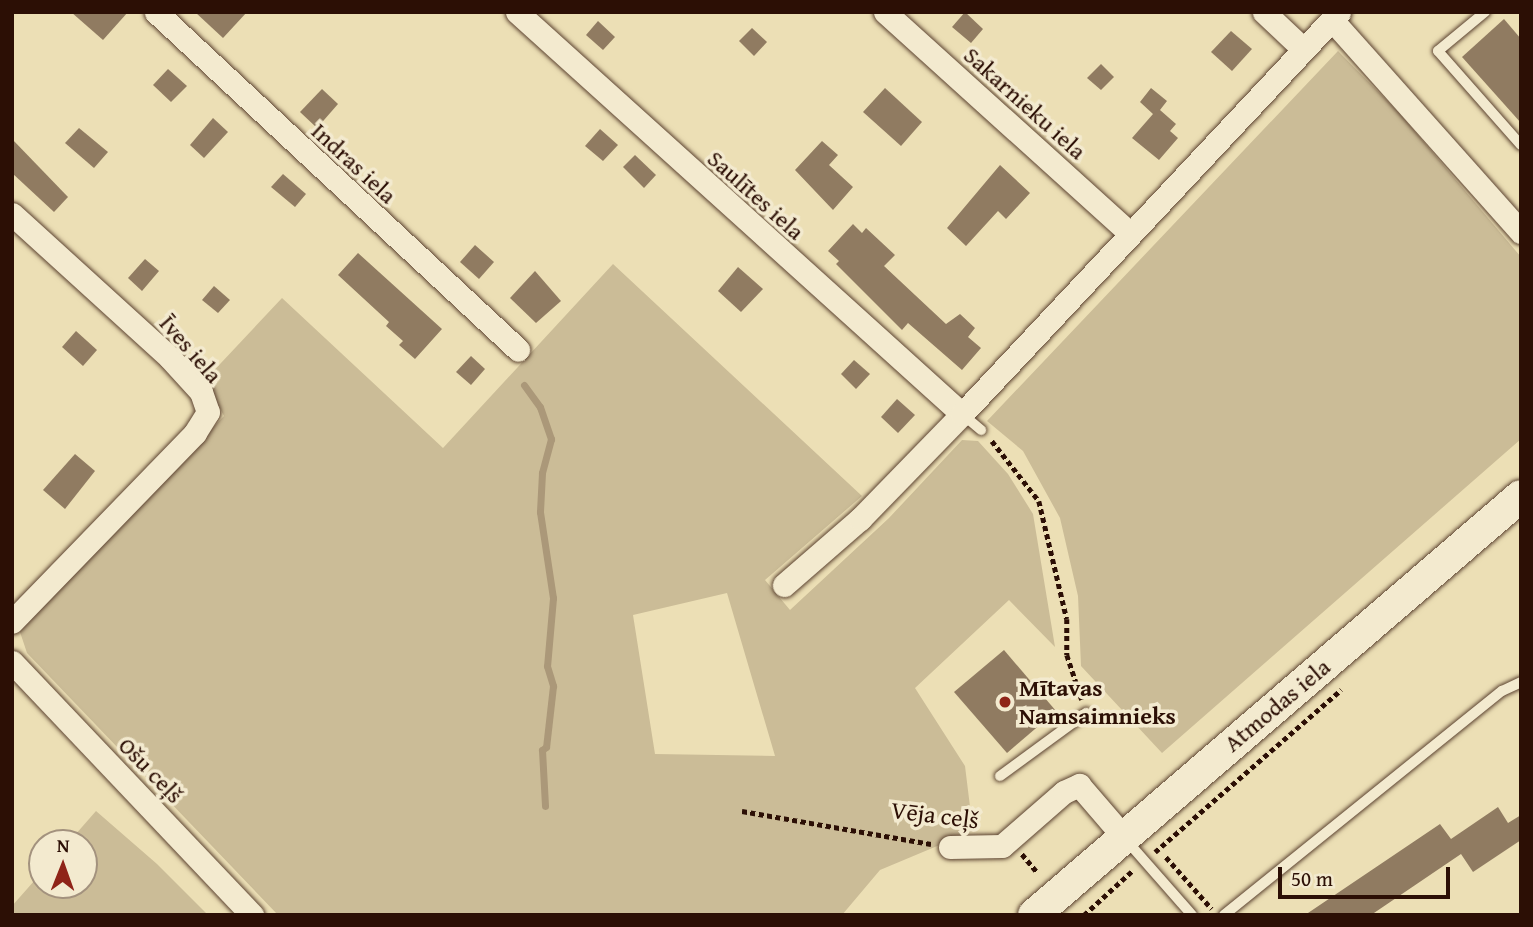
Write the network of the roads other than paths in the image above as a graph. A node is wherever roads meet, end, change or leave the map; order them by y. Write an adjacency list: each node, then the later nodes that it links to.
1 (156, 12): 12 (street, Indras iela)
2 (517, 12): 13 (street, Saulītes iela)
3 (885, 12): 11 (street, Sakarnieku iela)
4 (1264, 12): 7 (street)
5 (1485, 12): 8 (lane)
6 (1335, 16): 7 (street); 10 (street)
7 (1301, 47): 11 (street)
8 (1521, 145)
9 (12, 214): 17 (street, Īves iela)
10 (1521, 232)
11 (1130, 233): 13 (street)
12 (518, 349)
13 (962, 414): 14 (lane); 16 (street)
14 (981, 430)
15 (1521, 496): 22 (main road, Atmodas iela)
16 (784, 585)
17 (12, 622)
18 (12, 662): 24 (street, Ošu ceļš)
19 (1521, 682): 27 (lane)
20 (1086, 713): 21 (lane)
21 (1000, 776)
22 (1122, 835): 23 (street, Vēja ceļš); 25 (main road, Atmodas iela); 26 (lane)
23 (950, 847)
24 (252, 915)
25 (1034, 915)
26 (1192, 915)
27 (1224, 915)

